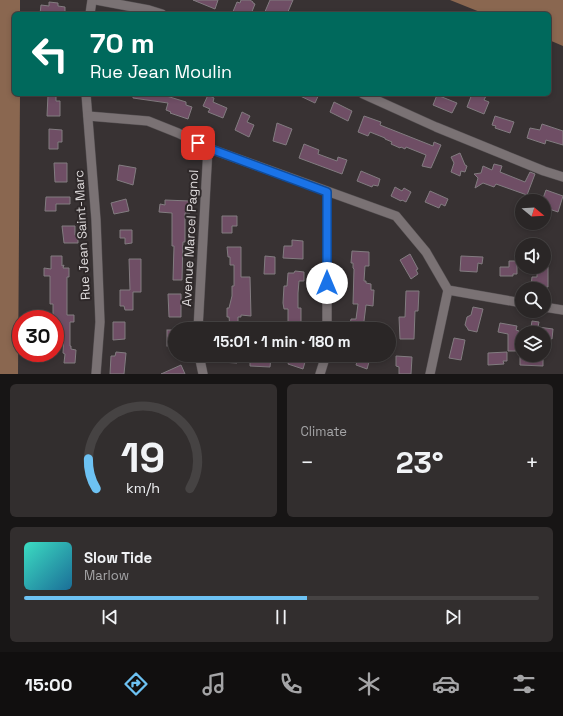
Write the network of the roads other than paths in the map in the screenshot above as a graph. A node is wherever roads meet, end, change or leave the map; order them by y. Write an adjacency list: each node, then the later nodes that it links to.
1 (92, 0): 3 (street)
2 (96, 0): 4 (street)
3 (90, 12)
4 (156, 12)
5 (86, 96): 7 (street, Rue Jean Saint-Marc)
6 (367, 96): 9 (street)
7 (88, 116): 8 (street); 19 (street, Rue Jean Saint-Marc)
8 (208, 148): 10 (street); 15 (street, Avenue Marcel Pagnol)
9 (563, 177)
10 (327, 192): 11 (street); 16 (street)
11 (448, 290): 12 (street); 22 (street)
12 (515, 302)
13 (551, 308): 14 (street)
14 (563, 310)
15 (198, 322)
16 (327, 322)
17 (200, 362): 20 (street)
18 (324, 362): 21 (street)
19 (96, 374)
20 (203, 374)
21 (320, 374)
22 (430, 374)

